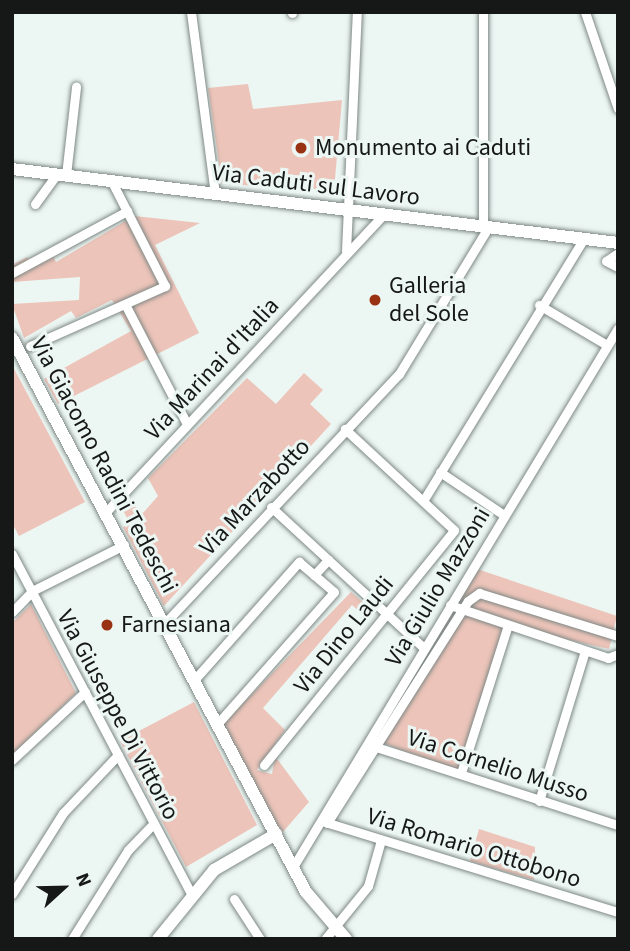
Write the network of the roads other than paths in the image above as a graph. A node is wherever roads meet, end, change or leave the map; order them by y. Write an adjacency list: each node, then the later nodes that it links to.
1 (191, 12): 10 (street)
2 (357, 12): 12 (street)
3 (482, 12): 15 (street)
4 (585, 12): 6 (street)
5 (76, 87): 8 (street)
6 (618, 109)
7 (12, 169): 8 (main road, Via Caduti sul Lavoro)
8 (61, 175): 9 (main road, Via Caduti sul Lavoro); 11 (street)
9 (112, 182): 10 (main road, Via Caduti sul Lavoro); 13 (street)
10 (215, 194): 12 (main road, Via Caduti sul Lavoro)
11 (35, 204)
12 (349, 210): 14 (main road, Via Caduti sul Lavoro); 18 (street)
13 (127, 211): 20 (street); 22 (street)
14 (384, 215): 15 (main road, Via Caduti sul Lavoro); 18 (street, Via Marinai d'Italia)
15 (486, 226): 16 (main road, Via Caduti sul Lavoro); 28 (street, Via Marzabotto)
16 (584, 238): 17 (main road, Via Caduti sul Lavoro); 21 (street)
17 (617, 245): 19 (street)
18 (346, 251): 27 (street, Via Marinai d'Italia)
19 (618, 267)
20 (12, 273)
21 (538, 305): 25 (street); 29 (street)
22 (126, 306): 26 (street); 27 (street)
23 (618, 328): 25 (street, Via Giulio Mazzoni)
24 (12, 338): 32 (main road, Via Giacomo Radini Tedeschi)
25 (607, 345): 33 (street, Via Giulio Mazzoni)
26 (30, 346)
27 (187, 424): 32 (street, Via Marinai d'Italia)
28 (345, 429): 30 (street); 31 (street, Via Marzabotto)
29 (440, 472): 30 (street); 33 (street)
30 (423, 501): 43 (street, Via Dino Laudi)
31 (271, 507): 36 (street); 44 (street, Via Marzabotto)
32 (106, 512): 34 (main road, Via Giacomo Radini Tedeschi)
33 (504, 515): 40 (street, Via Giulio Mazzoni)
34 (124, 545): 39 (street); 44 (main road, Via Giacomo Radini Tedeschi)
35 (12, 554): 37 (street, Via Giuseppe Di Vittorio)
36 (328, 560): 38 (street); 43 (street)
37 (16, 572): 39 (street, Via Giuseppe Di Vittorio)
38 (314, 575): 50 (street); 52 (street)
39 (32, 592): 42 (street); 51 (street, Via Giuseppe Di Vittorio)
40 (450, 605): 41 (street); 47 (street, Via Giulio Mazzoni)
41 (463, 610): 45 (street); 46 (street); 54 (street)
42 (12, 612)
43 (386, 614): 47 (street); 57 (street, Via Dino Laudi)
44 (165, 623): 50 (main road, Via Giacomo Radini Tedeschi)
45 (508, 625): 48 (street); 58 (street)
46 (618, 636)
47 (424, 648): 53 (street, Via Giulio Mazzoni)
48 (585, 651): 49 (street); 59 (street)
49 (618, 654)
50 (195, 678): 52 (main road, Via Giacomo Radini Tedeschi)
51 (85, 692): 55 (street, Via Giuseppe Di Vittorio); 56 (street)
52 (218, 723): 63 (main road, Via Giacomo Radini Tedeschi)
53 (366, 744): 54 (street, Via Cornelio Musso); 60 (street, Via Giulio Mazzoni)
54 (378, 747): 58 (street, Via Cornelio Musso); 60 (street)
55 (118, 755): 61 (street, Via Giuseppe Di Vittorio); 66 (street)
56 (12, 760)
57 (264, 765)
58 (461, 773): 59 (street, Via Cornelio Musso)
59 (539, 801): 62 (street, Via Cornelio Musso)
60 (324, 822): 64 (street, Via Romario Ottobono); 65 (street, Via Giulio Mazzoni)
61 (153, 823): 67 (street, Via Giuseppe Di Vittorio); 71 (street)
62 (618, 825)
63 (276, 834): 65 (main road, Via Giacomo Radini Tedeschi); 67 (main road)
64 (381, 840): 69 (street, Via Romario Ottobono); 70 (street)
65 (293, 867): 70 (main road, Via Giacomo Radini Tedeschi)
66 (12, 894)
67 (191, 894): 72 (main road)
68 (234, 899): 73 (street)
69 (618, 912)
70 (336, 928): 74 (street); 75 (main road, Via Giacomo Radini Tedeschi)
71 (72, 939)
72 (158, 939)
73 (260, 939)
74 (325, 939)
75 (346, 939)

